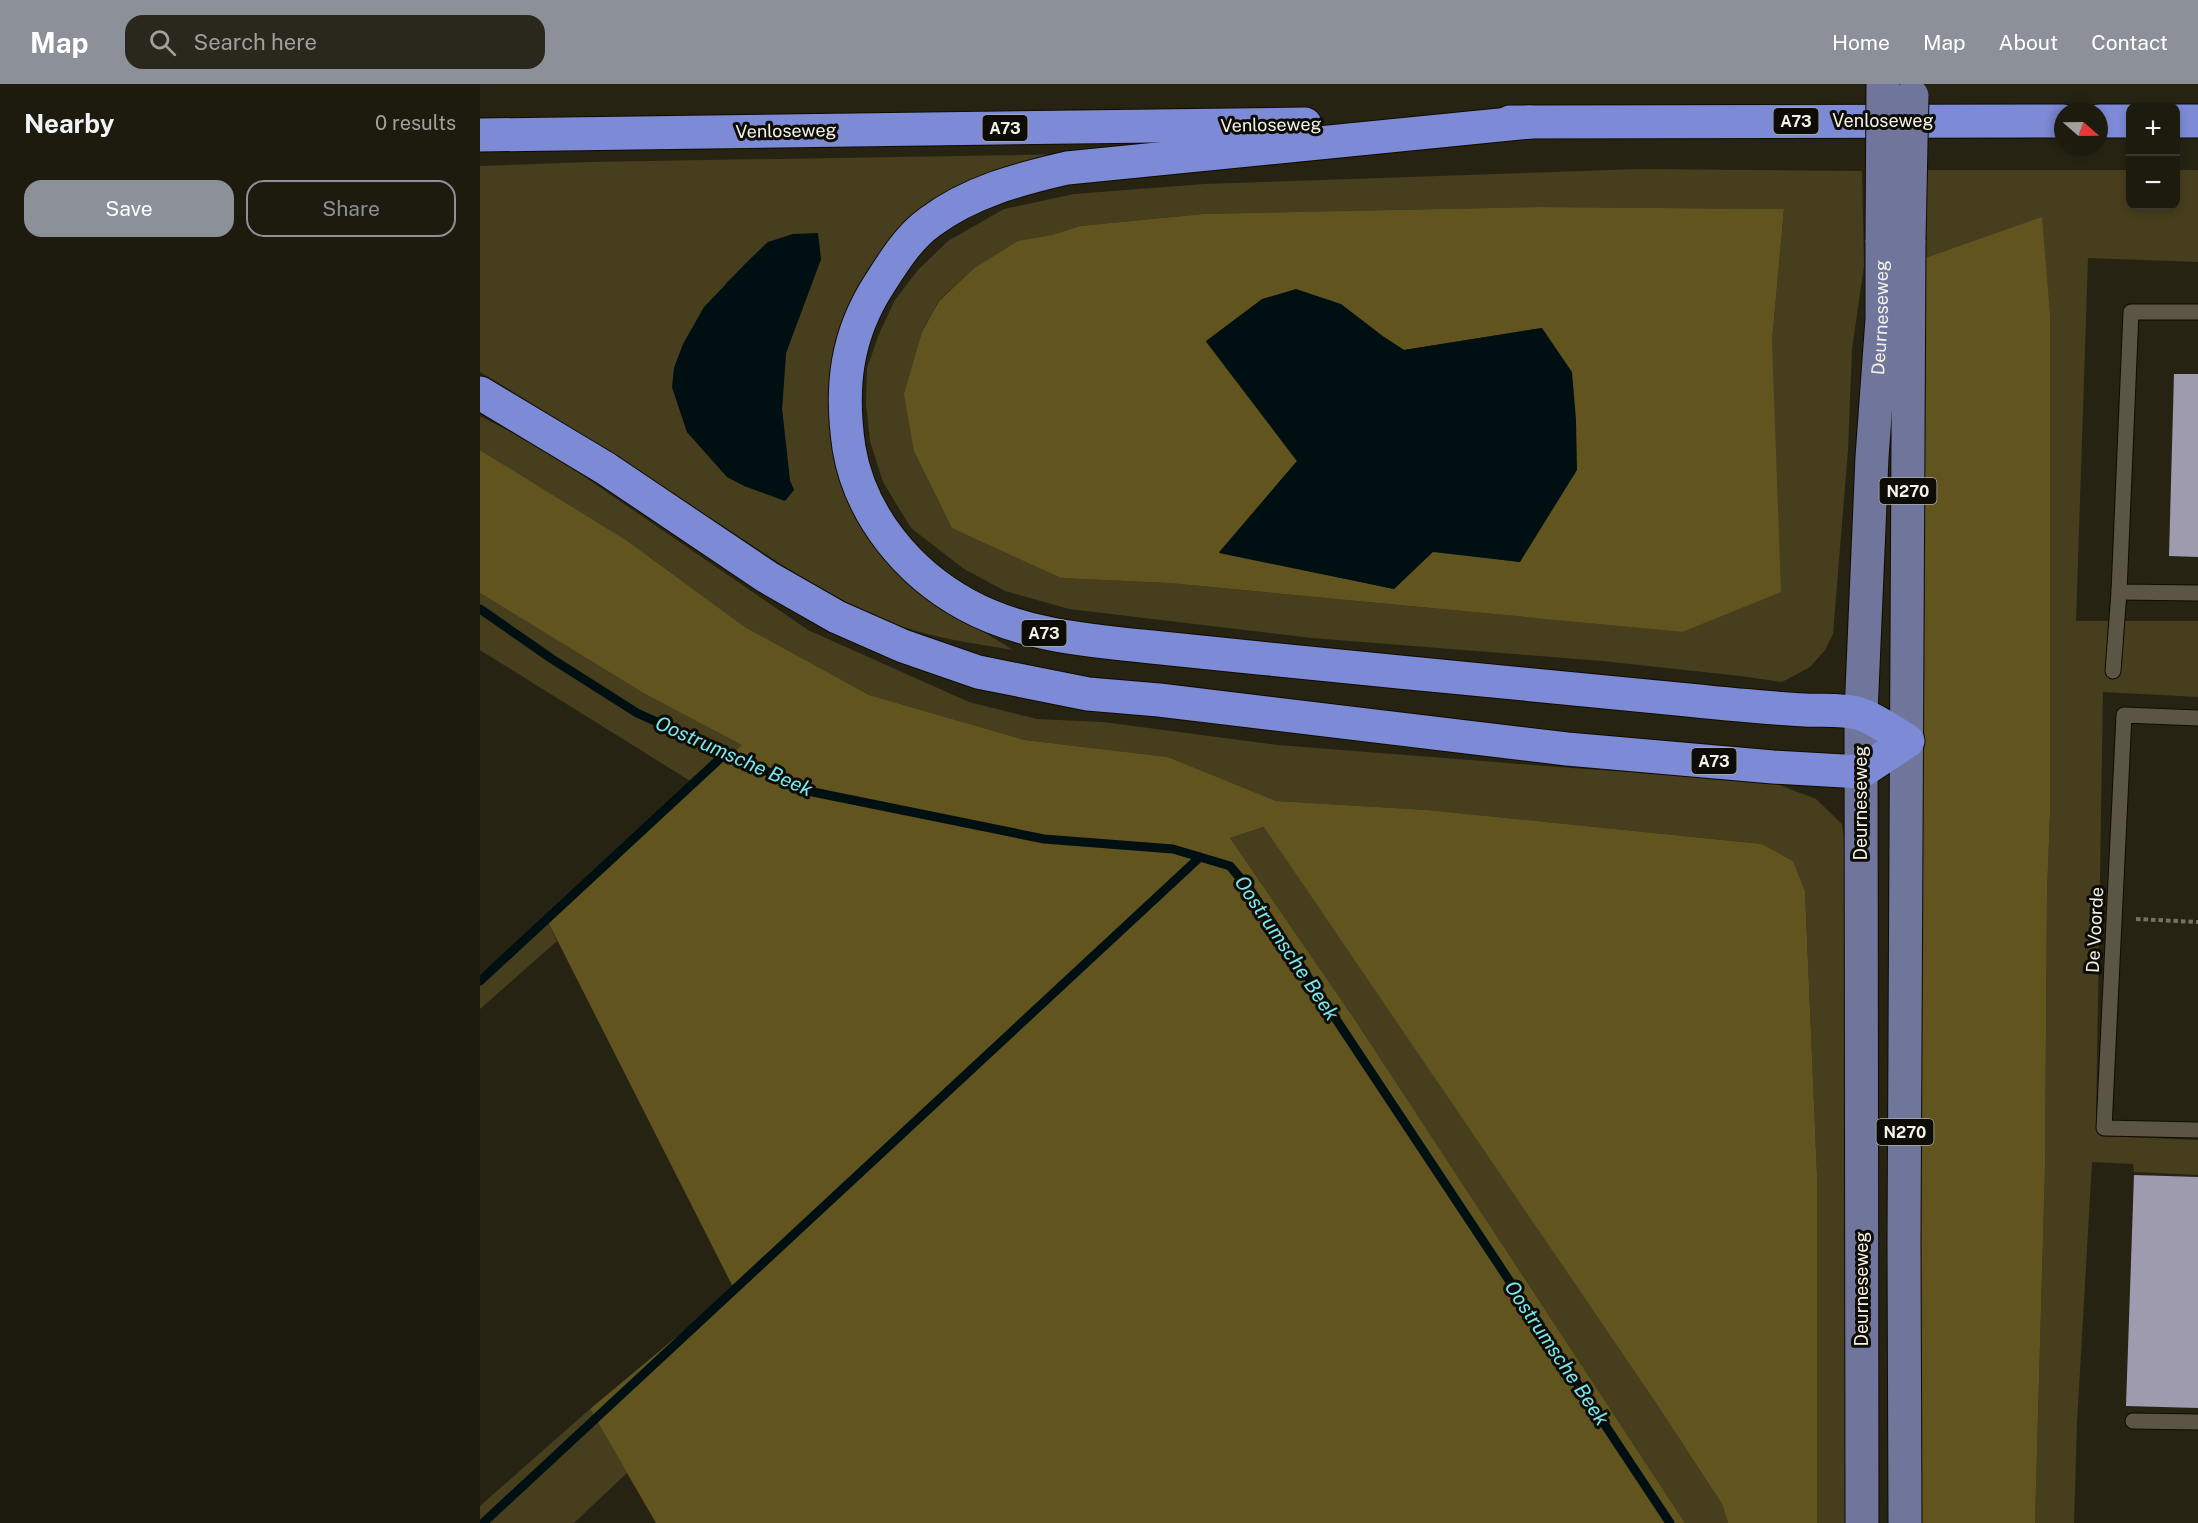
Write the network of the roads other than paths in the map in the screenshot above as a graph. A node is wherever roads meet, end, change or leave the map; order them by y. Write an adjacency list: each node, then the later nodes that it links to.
1 (1883, 84): 10 (main road, Deurneseweg / N270, bridge)
2 (1912, 84): 10 (main road, Deurneseweg / N270, bridge)
3 (2054, 121): 8 (highway, Venloseweg / A73)
4 (2108, 121): 5 (highway)
5 (2126, 121)
6 (2180, 121): 7 (highway)
7 (2198, 121)
8 (1530, 122): 9 (highway, Venloseweg / A73); 16 (highway, A73)
9 (480, 135)
10 (1896, 240): 16 (main road, Deurneseweg / N270); 18 (main road, Deurneseweg / N270)
11 (2198, 312): 13 (lane)
12 (480, 393): 19 (highway, A73)
13 (2119, 592): 14 (lane); 15 (lane)
14 (2198, 593)
15 (2113, 671)
16 (1861, 714): 18 (highway); 19 (main road, Deurneseweg / N270)
17 (2198, 718): 20 (lane, De Voorde)
18 (1908, 741): 19 (highway); 24 (main road, Deurneseweg / N270)
19 (1861, 772): 23 (main road, Deurneseweg / N270)
20 (2198, 1130)
21 (2133, 1421): 22 (lane)
22 (2198, 1422)
23 (1862, 1523)
24 (1905, 1523)

